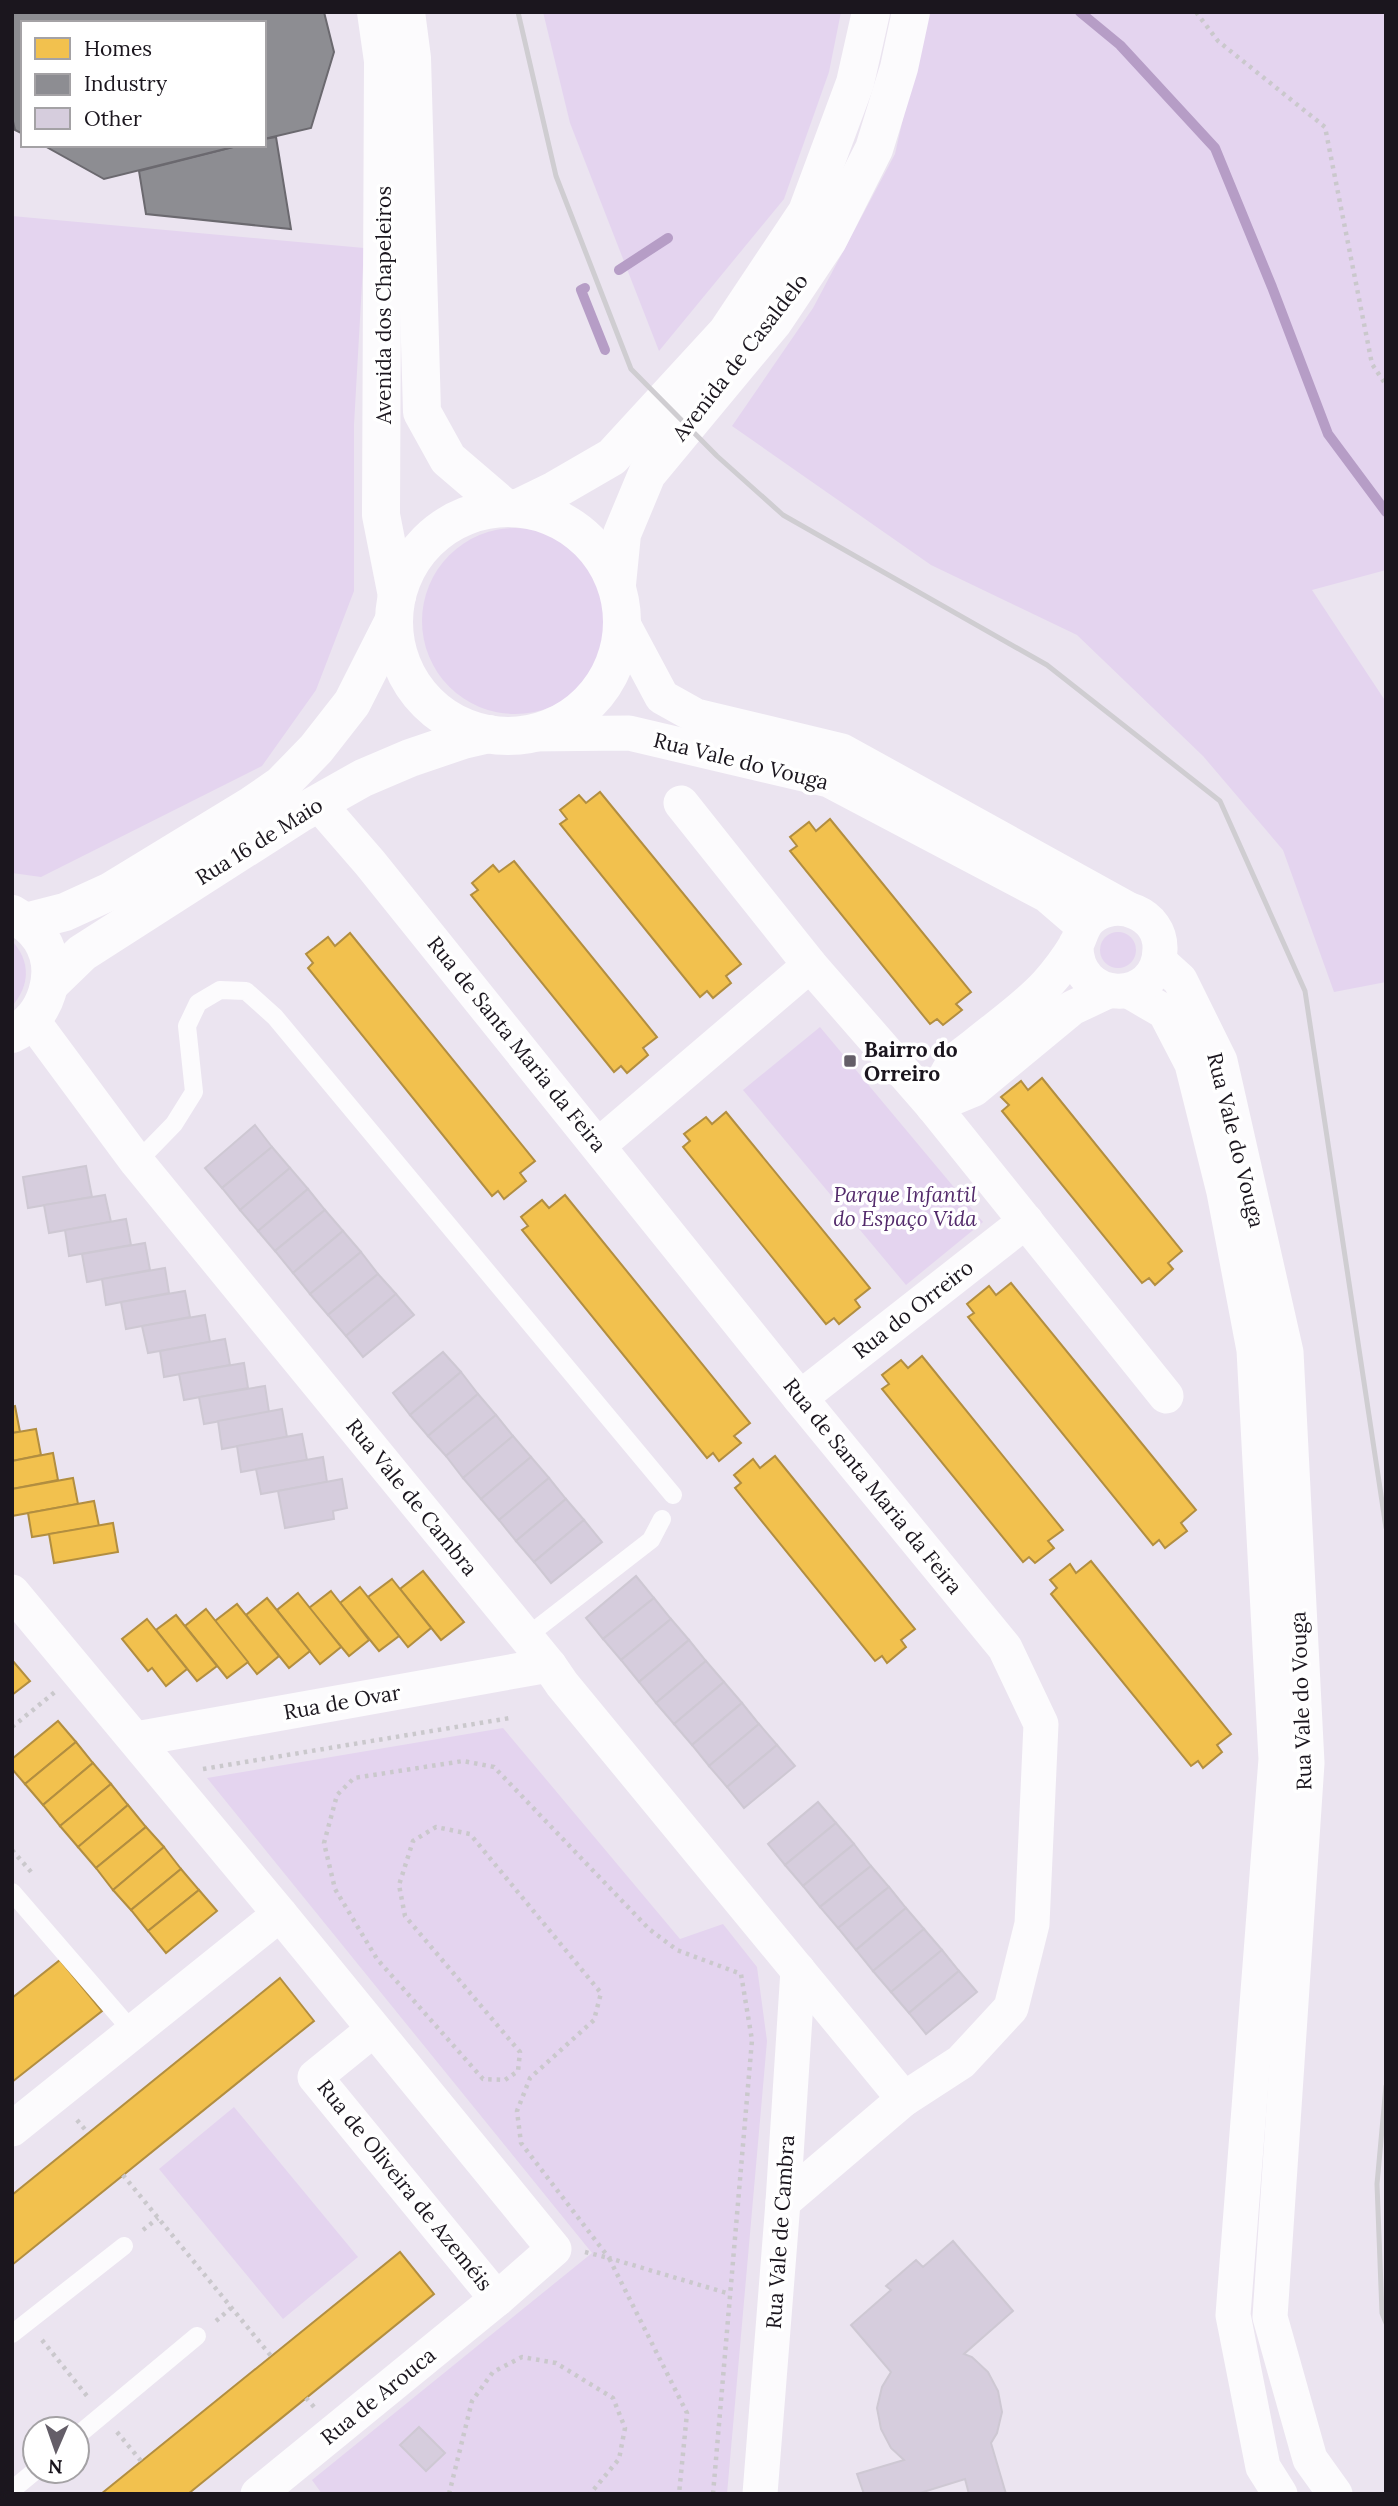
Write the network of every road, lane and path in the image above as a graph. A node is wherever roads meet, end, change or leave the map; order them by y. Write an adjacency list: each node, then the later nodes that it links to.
1 (376, 12): 11 (street, Avenida dos Chapeleiros)
2 (406, 12): 9 (street, Avenida dos Chapeleiros)
3 (871, 12): 7 (street, Avenida de Casaldelo)
4 (911, 12): 7 (street, Avenida de Casaldelo)
5 (1196, 12): 6 (path)
6 (1386, 385)
7 (699, 388): 8 (street, Avenida de Casaldelo)
8 (663, 427): 9 (street, Avenida de Casaldelo); 10 (street, Avenida de Casaldelo)
9 (511, 508): 10 (street, Rua Vale do Vouga); 11 (street, Rua Vale do Vouga)
10 (617, 584): 12 (street, Rua Vale do Vouga)
11 (396, 608): 13 (street, Rua Vale do Vouga); 18 (street, Rua 16 de Maio)
12 (623, 624): 14 (street, Rua Vale do Vouga); 17 (street, Rua Vale do Vouga)
13 (489, 734): 14 (street, Rua Vale do Vouga); 15 (street, Rua 16 de Maio)
14 (529, 734): 19 (street, Rua Vale do Vouga)
15 (318, 803): 22 (street, Rua 16 de Maio); 26 (street, Rua de Santa Maria da Feira)
16 (681, 803): 21 (street)
17 (1126, 908): 19 (street); 20 (street, Rua Vale do Vouga)
18 (19, 918): 22 (street, Rua 16 de Maio)
19 (1080, 935): 23 (street, Rua Vale do Vouga); 25 (street)
20 (1159, 961): 23 (street); 73 (street, Rua Vale do Vouga)
21 (810, 965): 25 (street); 26 (street)
22 (50, 984): 24 (street, Rua 16 de Maio)
23 (1119, 991): 25 (street); 72 (street, Rua Vale do Vouga)
24 (22, 1027): 27 (street, Rua Vale de Cambra)
25 (933, 1106): 28 (street)
26 (599, 1145): 30 (street, Rua de Santa Maria da Feira)
27 (137, 1162): 31 (lane); 34 (street, Rua Vale de Cambra)
28 (1026, 1221): 29 (street); 30 (street, Rua do Orreiro)
29 (1166, 1396)
30 (800, 1398): 46 (street, Rua de Santa Maria da Feira)
31 (673, 1495)
32 (662, 1519): 34 (lane)
33 (12, 1592): 39 (street, Rua de Oliveira de Azeméis)
34 (526, 1637): 35 (street, Rua Vale de Cambra)
35 (549, 1665): 39 (street, Rua de Ovar); 43 (street, Rua Vale de Cambra)
36 (65, 1683): 38 (path)
37 (510, 1718): 40 (path)
38 (12, 1727)
39 (136, 1739): 42 (street, Rua de Oliveira de Azeméis)
40 (200, 1770)
41 (12, 1892): 45 (lane)
42 (280, 1914): 44 (street, Rua de Oliveira de Azeméis); 45 (street)
43 (798, 1970): 46 (street, Rua Vale de Cambra); 51 (street, Rua Vale de Cambra)
44 (373, 2030): 56 (street, Rua de Oliveira de Azeméis); 56 (street, Rua de Oliveira de Azeméis)
45 (133, 2032): 48 (street)
46 (904, 2099): 51 (street, Rua de Santa Maria da Feira)
47 (74, 2116): 49 (path)
48 (12, 2129)
49 (88, 2133)
50 (123, 2175): 60 (path)
51 (783, 2202): 71 (street, Rua Vale de Cambra)
52 (124, 2246): 57 (lane)
53 (582, 2251): 54 (path)
54 (609, 2258): 55 (path); 55 (path); 69 (path)
55 (730, 2294): 70 (path)
56 (497, 2299): 66 (street, Rua de Arouca)
57 (27, 2322): 58 (lane); 63 (path)
58 (12, 2334)
59 (197, 2336): 63 (lane)
60 (271, 2356)
61 (306, 2398): 62 (path)
62 (314, 2407)
63 (103, 2415): 64 (lane); 65 (path)
64 (91, 2425)
65 (141, 2462)
66 (258, 2494)
67 (449, 2494): 68 (path)
68 (590, 2494)
69 (679, 2494)
70 (713, 2494)
71 (760, 2494)
72 (1280, 2494)
73 (1335, 2494)

